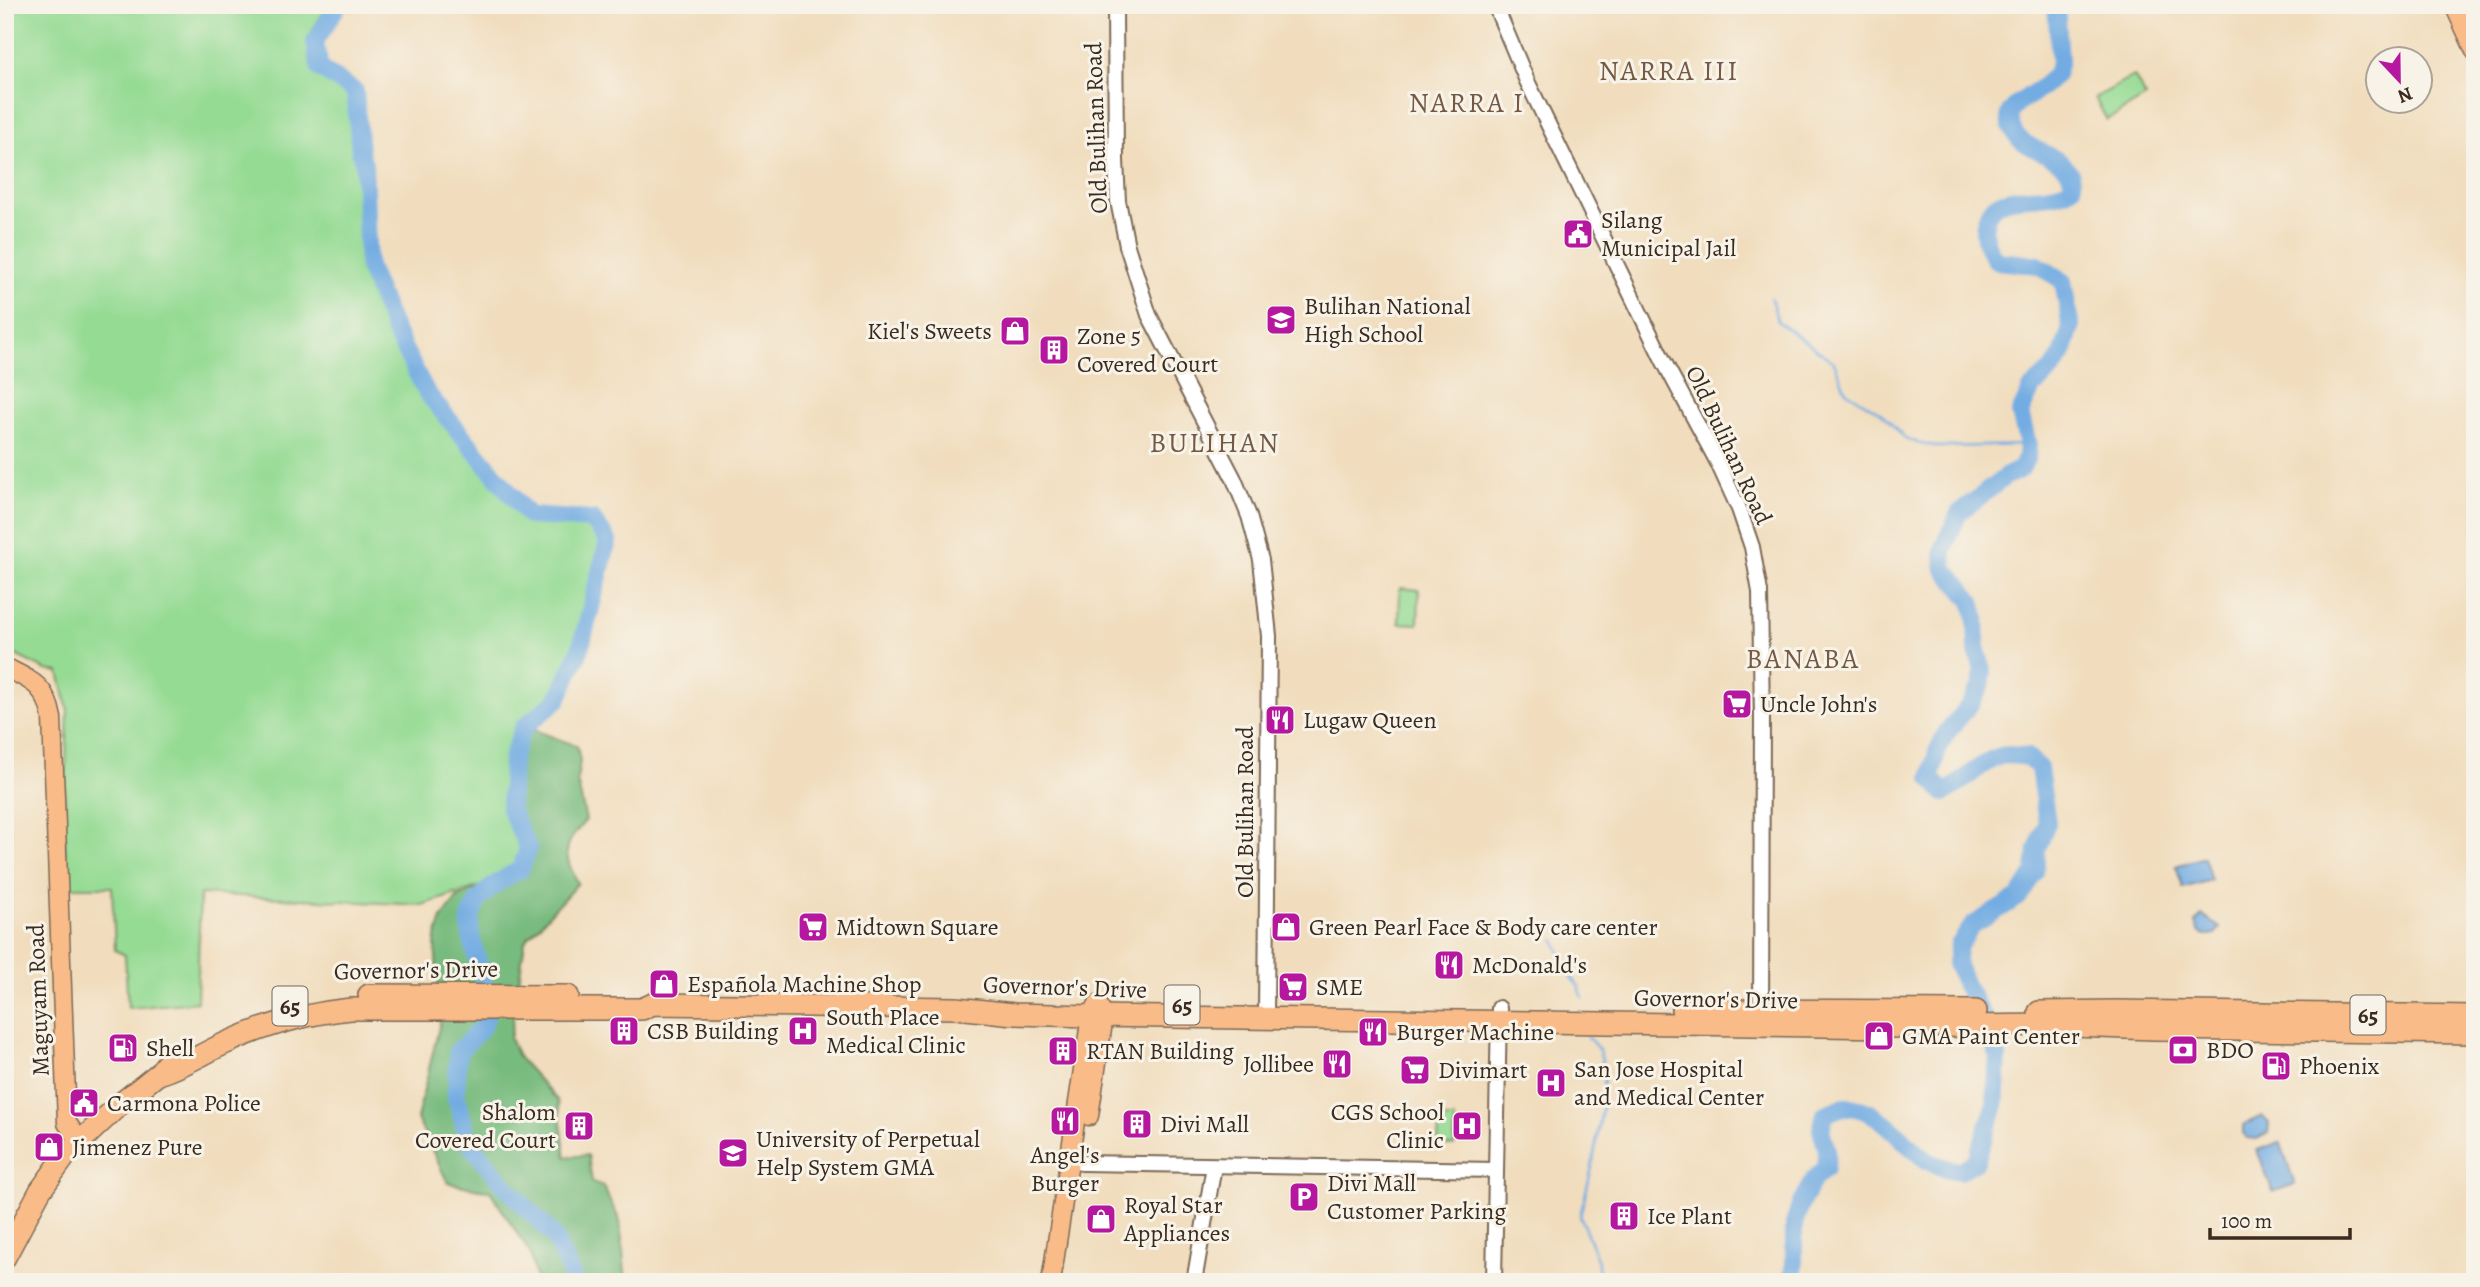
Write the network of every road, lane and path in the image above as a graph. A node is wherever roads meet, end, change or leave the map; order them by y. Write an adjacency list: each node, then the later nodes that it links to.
1 (1115, 5): 7 (street, Old Bulihan Road)
2 (1495, 5): 10 (street, Old Bulihan Road)
3 (2454, 5): 4 (main road)
4 (2475, 51)
5 (5, 667): 13 (main road, Maguyam Road)
6 (1097, 1012): 7 (highway, Governor's Drive / 65); 13 (highway, Governor's Drive / 65); 14 (main road)
7 (1266, 1012): 8 (highway, Governor's Drive / 65)
8 (1499, 1015): 10 (highway, Governor's Drive / 65); 16 (street)
9 (2475, 1016): 11 (highway, Governor's Drive / 65)
10 (1761, 1018): 11 (highway, Governor's Drive / 65)
11 (2045, 1019): 12 (highway, Governor's Drive / 65)
12 (2475, 1034)
13 (80, 1141): 17 (highway, Governor's Drive / 65)
14 (1076, 1162): 15 (street); 18 (main road); 19 (main road)
15 (1214, 1166): 16 (street); 20 (street)
16 (1496, 1170): 21 (street)
17 (5, 1257)
18 (1051, 1282)
19 (1063, 1282)
20 (1194, 1282)
21 (1494, 1282)

